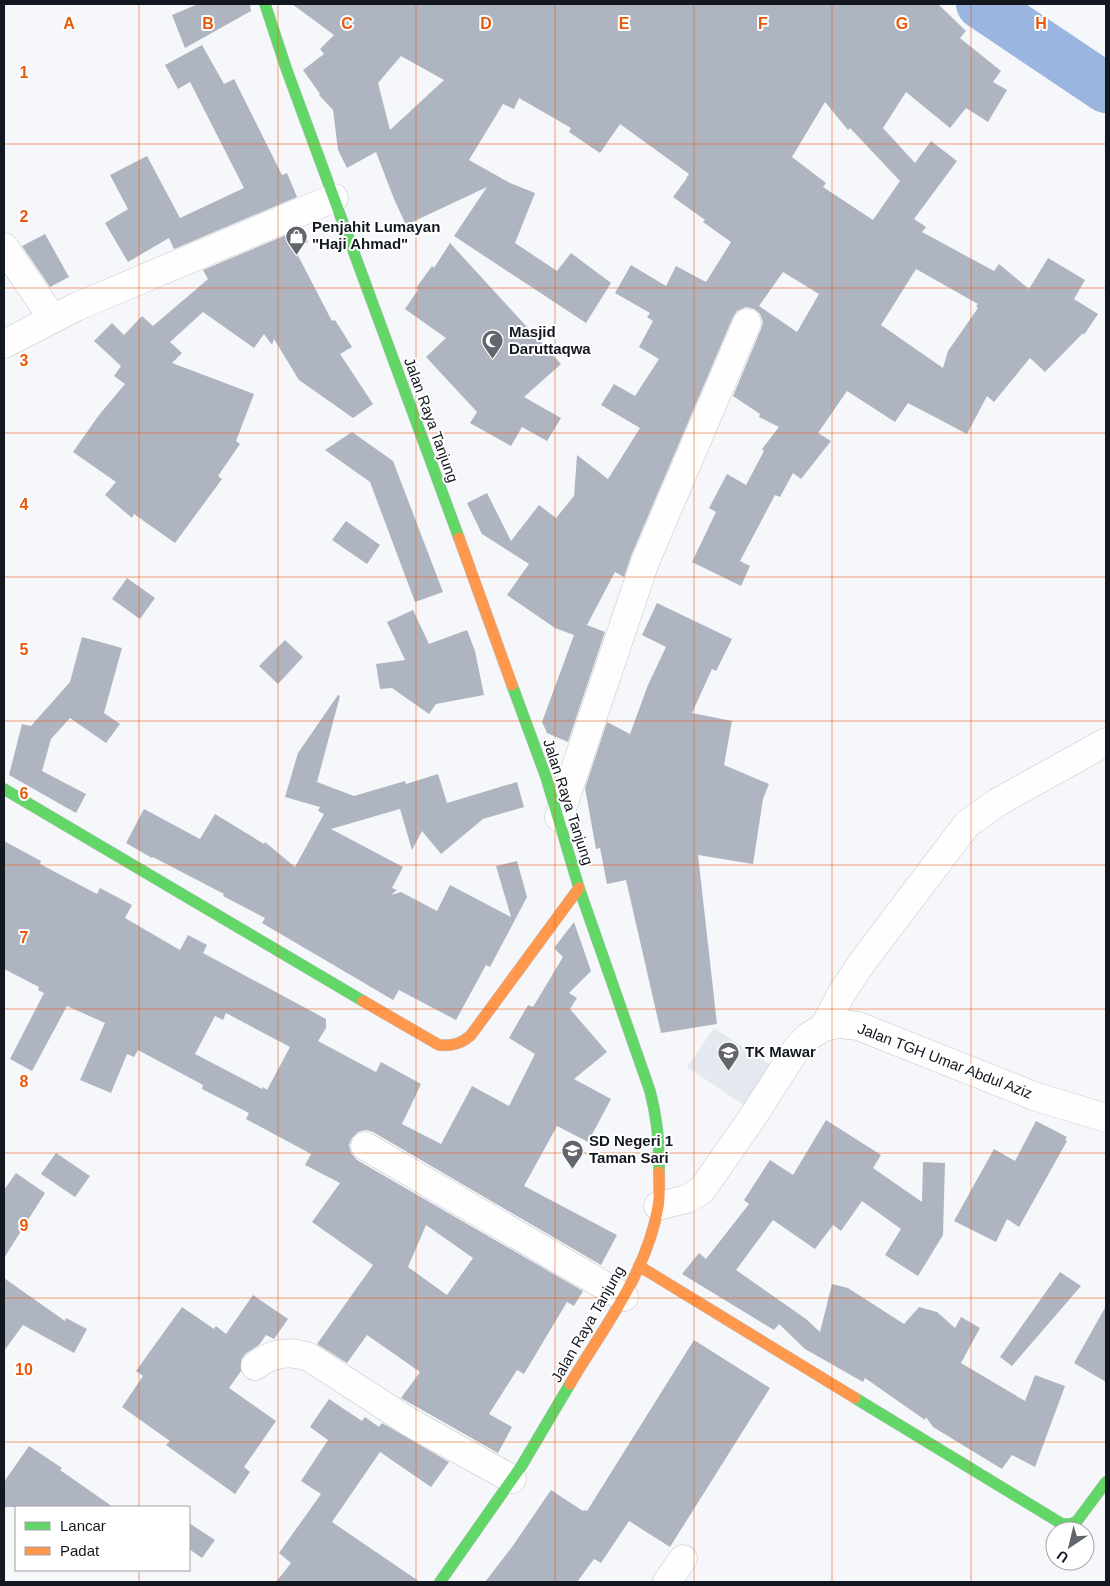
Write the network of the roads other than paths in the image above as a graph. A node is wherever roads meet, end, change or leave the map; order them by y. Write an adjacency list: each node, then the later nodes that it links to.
1 (272, 8): 2 (main road, Jalan Raya Tanjung)
2 (334, 198): 4 (street); 9 (main road, Jalan Raya Tanjung)
3 (4, 247): 4 (street)
4 (53, 319): 6 (street)
5 (747, 323): 9 (street)
6 (4, 344)
7 (1106, 742): 11 (street)
8 (4, 790): 10 (main road)
9 (559, 817): 10 (main road, Jalan Raya Tanjung)
10 (579, 888): 14 (main road, Jalan Raya Tanjung)
11 (824, 1027): 12 (street, Jalan TGH Umar Abdul Aziz); 14 (street)
12 (1106, 1118)
13 (365, 1146): 16 (street)
14 (658, 1206): 15 (main road, Jalan Raya Tanjung)
15 (638, 1266): 16 (main road, Jalan Raya Tanjung); 19 (main road)
16 (624, 1297): 18 (main road, Jalan Raya Tanjung)
17 (255, 1366): 18 (street)
18 (512, 1480): 21 (main road, Jalan Raya Tanjung)
19 (1106, 1482)
20 (683, 1559): 22 (street)
21 (440, 1582)
22 (667, 1582)

